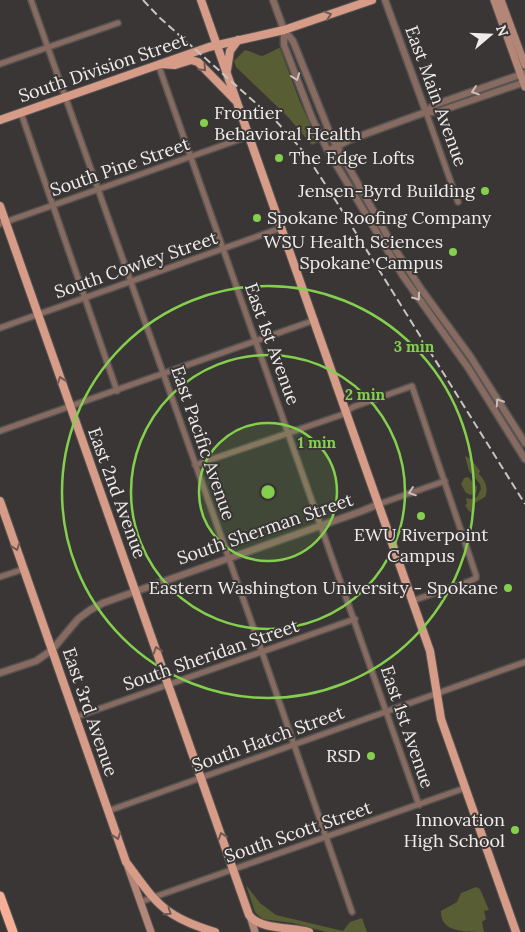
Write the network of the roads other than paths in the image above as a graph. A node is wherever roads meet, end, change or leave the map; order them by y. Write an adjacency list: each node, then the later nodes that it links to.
1 (31, 0): 12 (street, East Pacific Avenue)
2 (201, 0): 11 (main road)
3 (274, 0): 9 (street)
4 (372, 0): 9 (main road, South Division Street, one-way to 4)
5 (386, 0): 21 (street, East Main Avenue)
6 (494, 0): 17 (main road)
7 (501, 0): 15 (main road)
8 (118, 23): 12 (street)
9 (284, 30): 10 (main road, South Division Street); 24 (street); 25 (street, one-way to 25)
10 (238, 40): 11 (main road, South Division Street); 16 (main road)
11 (216, 44): 14 (main road, South Division Street); 16 (main road)
12 (49, 48): 13 (street); 18 (street, East Pacific Avenue)
13 (0, 64)
14 (158, 64): 18 (main road, South Division Street); 19 (main road, one-way to 19); 26 (street, East 1st Avenue)
15 (525, 65)
16 (227, 74): 19 (main road)
17 (524, 80): 21 (street)
18 (66, 96): 20 (main road, South Division Street); 27 (street, East Pacific Avenue)
19 (238, 104): 23 (main road)
20 (20, 112): 22 (main road, South Division Street); 29 (street)
21 (426, 112): 24 (street); 28 (street, East Main Avenue)
22 (0, 120)
23 (249, 136): 26 (street, South Pine Street); 32 (main road)
24 (337, 146): 25 (street); 46 (street, one-way to 24)
25 (328, 151): 47 (street, one-way to 47)
26 (191, 157): 27 (street, South Pine Street); 33 (street, East 1st Avenue)
27 (98, 189): 29 (street, South Pine Street); 34 (street, East Pacific Avenue)
28 (458, 202)
29 (52, 205): 31 (street, South Pine Street); 35 (street)
30 (0, 206): 31 (main road, East 2nd Avenue)
31 (3, 223): 36 (main road, East 2nd Avenue)
32 (281, 228): 33 (street, South Cowley Street); 37 (main road)
33 (224, 249): 34 (street, South Cowley Street); 39 (street, East 1st Avenue)
34 (130, 282): 35 (street, South Cowley Street); 40 (street, East Pacific Avenue)
35 (84, 298): 36 (street, South Cowley Street); 41 (street)
36 (38, 314): 38 (street, South Cowley Street); 42 (main road, East 2nd Avenue, one-way to 36)
37 (315, 320): 39 (street); 43 (main road)
38 (0, 328)
39 (256, 341): 40 (street); 45 (street, East 1st Avenue)
40 (164, 374): 41 (street); 50 (street, East Pacific Avenue)
41 (116, 391): 42 (street)
42 (71, 407): 44 (street); 58 (main road, East 2nd Avenue)
43 (347, 411): 45 (street); 51 (street); 53 (main road)
44 (0, 432)
45 (289, 433): 50 (street); 54 (street, East 1st Avenue)
46 (524, 439): 47 (street)
47 (514, 442): 48 (street)
48 (522, 449): 49 (street)
49 (525, 459)
50 (195, 465): 55 (street, East Pacific Avenue)
51 (445, 481): 53 (street, South Sherman Street, one-way to 53); 59 (street)
52 (0, 502): 56 (main road, East 3rd Avenue, one-way to 56)
53 (379, 504): 54 (street, South Sherman Street); 59 (main road)
54 (322, 525): 55 (street, South Sherman Street); 60 (street, East 1st Avenue)
55 (229, 558): 58 (street, South Sherman Street); 62 (street, East Pacific Avenue)
56 (24, 569): 57 (street); 61 (main road, East 3rd Avenue)
57 (0, 577)
58 (136, 591): 61 (street, South Sherman Street); 65 (main road, East 2nd Avenue, one-way to 58)
59 (412, 601): 66 (main road)
60 (355, 620): 62 (street, South Sheridan Street); 67 (street, East 1st Avenue)
61 (52, 650): 64 (street, South Sherman Street); 68 (main road, East 3rd Avenue)
62 (262, 652): 65 (street, South Sheridan Street); 69 (street, East Pacific Avenue)
63 (525, 662): 66 (street, South Hatch Street)
64 (0, 673)
65 (169, 685): 68 (street, South Sheridan Street); 70 (main road, East 2nd Avenue)
66 (437, 694): 67 (street, South Hatch Street); 71 (main road)
67 (387, 711): 69 (street, South Hatch Street); 72 (street, East 1st Avenue)
68 (76, 718): 73 (main road, East 3rd Avenue)
69 (294, 745): 70 (street, South Hatch Street); 74 (street, East Pacific Avenue)
70 (202, 778): 73 (street, South Hatch Street); 76 (main road, East 2nd Avenue, one-way to 70)
71 (466, 788): 72 (street, South Scott Street); 87 (main road)
72 (419, 804): 74 (street, South Scott Street)
73 (108, 811): 75 (main road, East 3rd Avenue, one-way to 75)
74 (327, 837): 76 (street, South Scott Street); 80 (street, East Pacific Avenue)
75 (126, 862): 78 (main road); 79 (main road, East 3rd Avenue)
76 (234, 869): 78 (street, South Scott Street); 81 (main road, East 2nd Avenue)
77 (0, 896): 82 (highway)
78 (152, 898): 79 (street, South Scott Street); 84 (main road, one-way to 84)
79 (140, 902): 83 (main road, East 3rd Avenue)
80 (352, 912)
81 (249, 915): 85 (main road, East 2nd Avenue); 86 (main road)
82 (13, 932)
83 (151, 932)
84 (215, 932)
85 (255, 932)
86 (309, 932)
87 (516, 932)

